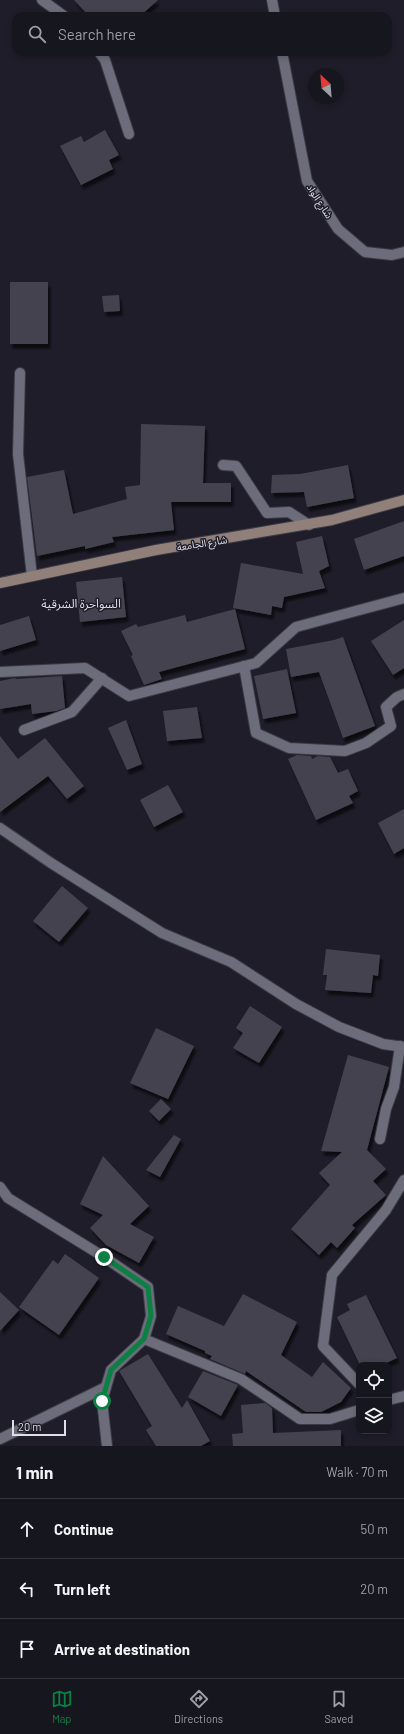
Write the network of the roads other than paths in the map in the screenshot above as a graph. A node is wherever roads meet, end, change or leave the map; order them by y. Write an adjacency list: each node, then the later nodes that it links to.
1 (42, 0): 3 (street)
2 (272, 0): 4 (street)
3 (58, 12)
4 (274, 12)
5 (102, 56): 7 (street)
6 (283, 56): 8 (street, شارع الواد)
7 (129, 134)
8 (404, 252)
9 (20, 373): 13 (street)
10 (223, 465): 12 (street)
11 (404, 500): 12 (main road, شارع الجامعة)
12 (308, 524): 13 (main road, شارع الجامعة)
13 (32, 576): 14 (main road, شارع الجامعة)
14 (0, 582)
15 (404, 598): 16 (street)
16 (244, 666): 18 (street); 19 (street)
17 (0, 672): 18 (street)
18 (102, 678): 20 (street)
19 (404, 694)
20 (24, 730)
21 (0, 828): 22 (street)
22 (402, 1047): 23 (street)
23 (380, 1139)
24 (404, 1180): 27 (street)
25 (0, 1187): 26 (street)
26 (144, 1339): 28 (street); 31 (street)
27 (356, 1381)
28 (106, 1388): 32 (street); 33 (street)
29 (404, 1396): 30 (street)
30 (392, 1399)
31 (356, 1411)
32 (0, 1439)
33 (108, 1446)

